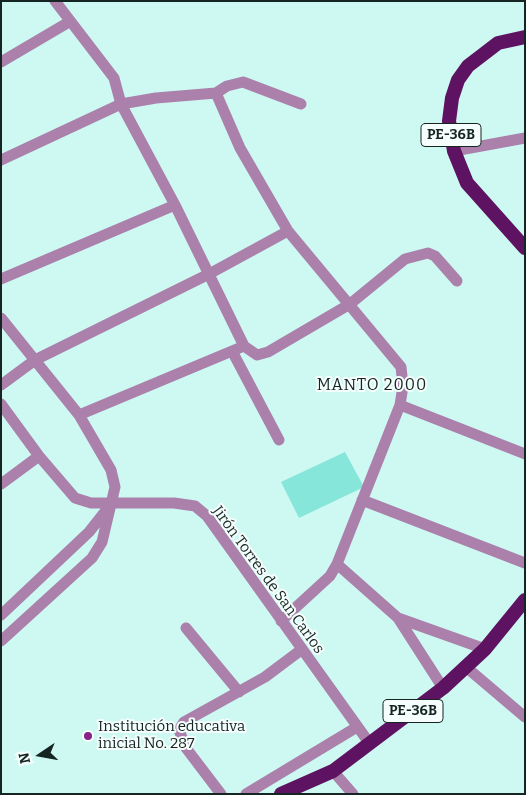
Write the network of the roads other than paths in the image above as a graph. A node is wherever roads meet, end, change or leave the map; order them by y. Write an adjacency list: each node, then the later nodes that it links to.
1 (55, 1): 2 (street)
2 (69, 22): 4 (street); 6 (street)
3 (525, 37): 9 (highway, PE-36B)
4 (1, 62)
5 (216, 93): 6 (street); 7 (street); 12 (street)
6 (120, 104): 10 (street); 11 (street)
7 (301, 104)
8 (525, 138): 9 (street)
9 (454, 151): 13 (highway, PE-36B)
10 (1, 160)
11 (175, 205): 14 (street); 15 (street)
12 (288, 231): 14 (street); 17 (street)
13 (525, 248)
14 (209, 274): 19 (street); 21 (street)
15 (1, 279)
16 (457, 281): 17 (street)
17 (350, 304): 19 (street); 24 (street)
18 (1, 318): 21 (street)
19 (244, 346): 20 (street)
20 (232, 352): 25 (street); 26 (street)
21 (35, 360): 22 (street); 25 (street)
22 (1, 385)
23 (1, 404): 28 (street)
24 (400, 405): 27 (street); 30 (street)
25 (79, 416): 31 (street)
26 (279, 440)
27 (525, 454)
28 (39, 456): 29 (street); 31 (street)
29 (1, 484)
30 (362, 500): 32 (street); 33 (street)
31 (111, 504): 35 (street); 37 (street, Jirón Torres de San Carlos); 39 (street)
32 (525, 563)
33 (337, 564): 36 (street); 37 (street)
34 (525, 600): 40 (highway, PE-36B)
35 (1, 615)
36 (398, 618): 40 (street); 43 (street)
37 (281, 622): 41 (street, Jirón Torres de San Carlos)
38 (186, 628): 44 (street)
39 (1, 641)
40 (485, 649): 42 (highway, PE-36B)
41 (300, 650): 44 (street); 46 (street, Jirón Torres de San Carlos)
42 (466, 667): 43 (highway, PE-36B); 45 (street)
43 (443, 688): 47 (highway, PE-36B)
44 (239, 692): 49 (street)
45 (525, 717)
46 (357, 727): 47 (street, Jirón Torres de San Carlos); 50 (street)
47 (370, 744): 48 (highway, PE-36B)
48 (334, 771): 51 (highway, PE-36B); 52 (street)
49 (221, 794)
50 (246, 794)
51 (281, 794)
52 (353, 794)

